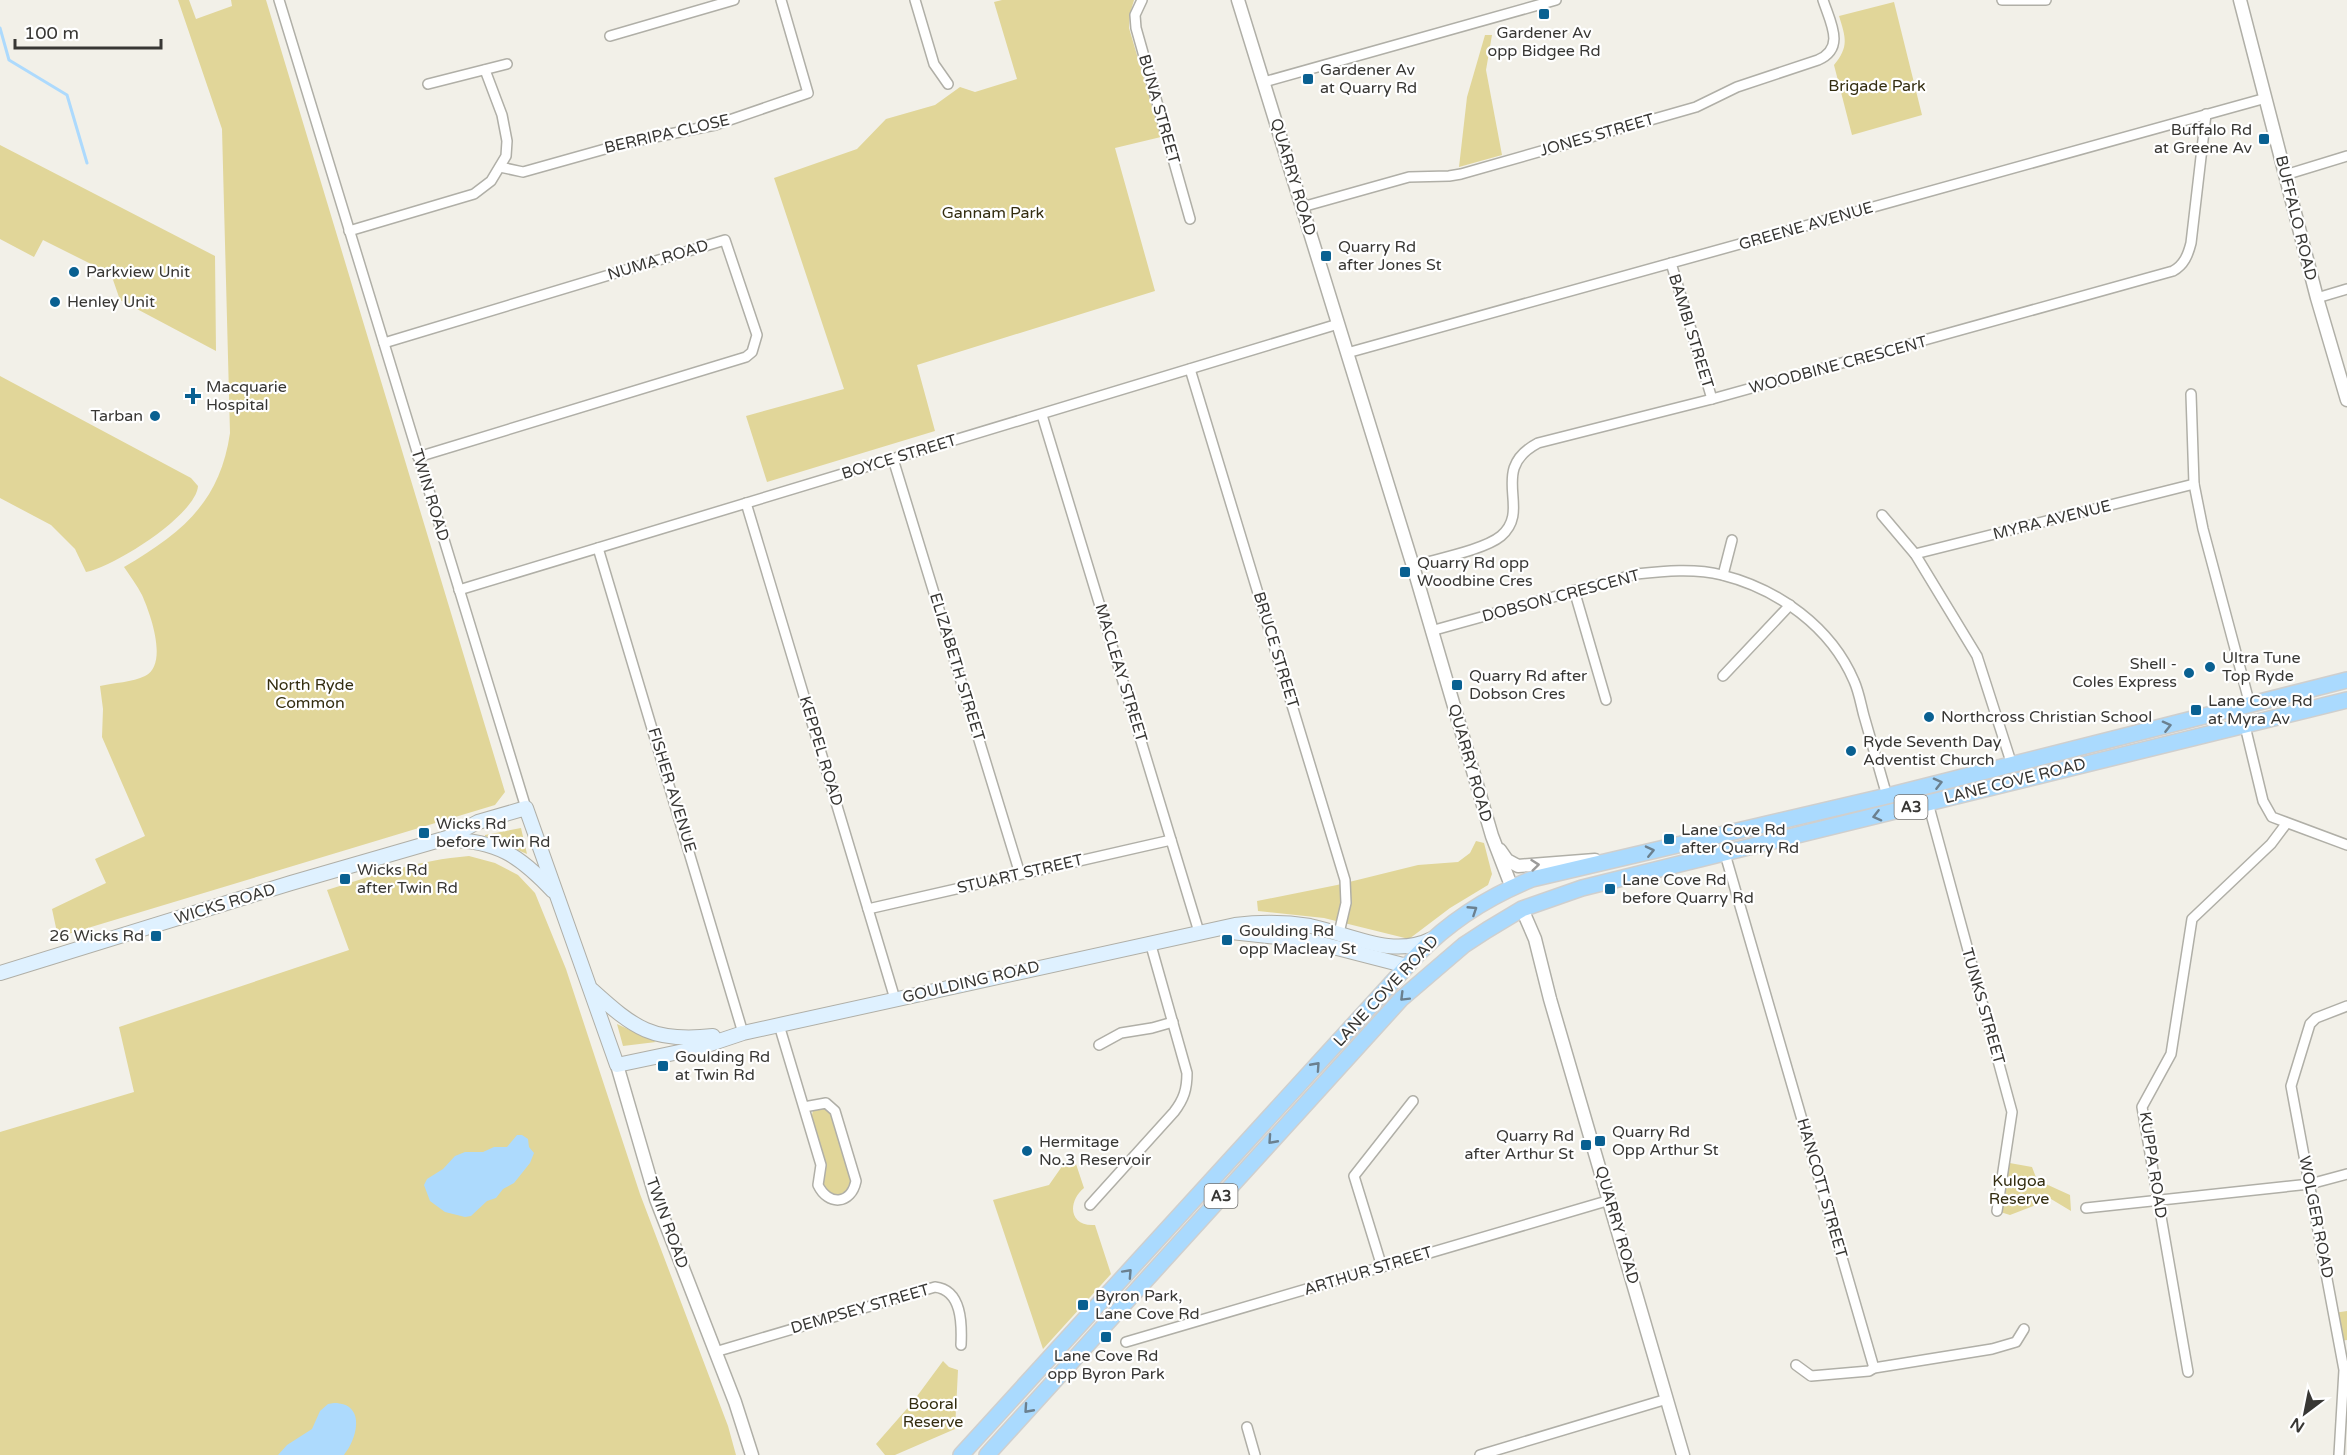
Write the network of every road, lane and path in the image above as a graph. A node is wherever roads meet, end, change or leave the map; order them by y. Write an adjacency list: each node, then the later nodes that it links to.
1 (279, 0): 25 (street, TWIN ROAD)
2 (734, 0): 12 (street)
3 (781, 0): 21 (street, BERRIPA CLOSE)
4 (915, 0): 17 (street)
5 (1142, 0): 24 (street, BUNA STREET)
6 (1238, 0): 15 (street, QUARRY ROAD)
7 (1556, 0): 15 (street)
8 (1823, 0): 23 (street, JONES STREET)
9 (2002, 0): 10 (street)
10 (2046, 0)
11 (2241, 0): 18 (street, BUFFALO ROAD)
12 (610, 36)
13 (507, 64): 14 (street)
14 (485, 70): 16 (street); 21 (street)
15 (1264, 82): 23 (street, QUARRY ROAD)
16 (428, 84)
17 (948, 84)
18 (2266, 98): 19 (street, GREENE AVENUE); 22 (street, BUFFALO ROAD)
19 (2206, 114): 26 (street, GREENE AVENUE); 34 (street, WOODBINE CRESCENT)
20 (2347, 156): 22 (street)
21 (501, 167): 25 (street)
22 (2284, 175): 28 (street, BUFFALO ROAD)
23 (1302, 207): 29 (street, QUARRY ROAD)
24 (1190, 219)
25 (349, 231): 30 (street, TWIN ROAD)
26 (1671, 263): 31 (street, GREENE AVENUE); 34 (street, BAMBI STREET)
27 (2347, 289): 28 (street)
28 (2317, 298): 35 (street, BUFFALO ROAD)
29 (1338, 324): 31 (street, QUARRY ROAD); 32 (street, BOYCE STREET)
30 (384, 344): 37 (street, TWIN ROAD); 37 (street, NUMA ROAD)
31 (1347, 353): 45 (street, QUARRY ROAD)
32 (1190, 369): 36 (street, BOYCE STREET); 75 (street, BRUCE STREET)
33 (2191, 394): 39 (street)
34 (1712, 399): 45 (street, WOODBINE CRESCENT)
35 (2347, 400)
36 (1042, 415): 38 (street, BOYCE STREET); 64 (street, MACLEAY STREET)
37 (418, 457): 47 (street, TWIN ROAD)
38 (894, 459): 40 (street, BOYCE STREET); 68 (street, ELIZABETH STREET)
39 (2194, 484): 44 (street, MYRA AVENUE); 55 (street)
40 (746, 503): 43 (street, BOYCE STREET); 71 (street, KEPPEL ROAD)
41 (1882, 515): 44 (street)
42 (1732, 540): 46 (street)
43 (598, 548): 47 (street, BOYCE STREET); 86 (street, FISHER AVENUE)
44 (1915, 554): 57 (street)
45 (1413, 566): 50 (street, QUARRY ROAD)
46 (1723, 575): 48 (street, DOBSON CRESCENT); 49 (street, DOBSON CRESCENT)
47 (459, 590): 60 (street, TWIN ROAD)
48 (1574, 590): 50 (street, DOBSON CRESCENT); 53 (street)
49 (1790, 605): 51 (street); 58 (street, DOBSON CRESCENT)
50 (1431, 631): 62 (street, QUARRY ROAD)
51 (1723, 676)
52 (2347, 680): 55 (highway, LANE COVE ROAD / A3)
53 (1606, 700)
54 (2347, 700): 56 (highway, LANE COVE ROAD / A3)
55 (2250, 705): 57 (highway, LANE COVE ROAD / A3, one-way to 55)
56 (2245, 726): 59 (highway, LANE COVE ROAD / A3); 61 (street)
57 (2012, 765): 58 (highway, LANE COVE ROAD / A3, one-way to 57)
58 (1887, 796): 67 (highway, LANE COVE ROAD / A3, one-way to 58)
59 (1928, 803): 66 (highway, LANE COVE ROAD / A3, one-way to 66); 98 (street, TUNKS STREET)
60 (527, 812): 63 (main road, WICKS ROAD); 70 (main road, TWIN ROAD)
61 (2286, 824): 65 (street); 95 (street, KUPPA ROAD)
62 (1492, 836): 67 (street, one-way to 67); 69 (street, QUARRY ROAD)
63 (436, 840): 70 (main road); 79 (main road, WICKS ROAD)
64 (1171, 840): 68 (street, STUART STREET); 73 (street, MACLEAY STREET)
65 (2347, 845)
66 (1725, 854): 72 (highway, LANE COVE ROAD / A3); 105 (street, HANCOTT STREET)
67 (1612, 860): 69 (highway, LANE COVE ROAD / A3)
68 (1020, 874): 71 (street, STUART STREET)
69 (1512, 888): 72 (highway, QUARRY ROAD); 74 (highway, LANE COVE ROAD / A3, one-way to 69)
70 (557, 895): 80 (main road, TWIN ROAD)
71 (868, 909): 81 (street, KEPPEL ROAD)
72 (1522, 909): 77 (highway, LANE COVE ROAD / A3); 94 (street, QUARRY ROAD)
73 (1199, 932): 75 (main road, GOULDING ROAD); 76 (main road, GOULDING ROAD)
74 (1436, 936): 75 (main road, GOULDING ROAD); 78 (highway, LANE COVE ROAD / A3)
75 (1337, 940): 78 (main road, GOULDING ROAD)
76 (1150, 942): 81 (main road, GOULDING ROAD); 83 (street)
77 (1464, 945): 78 (highway); 111 (highway, LANE COVE ROAD / A3, one-way to 111)
78 (1407, 966): 110 (highway, LANE COVE ROAD / A3, one-way to 78)
79 (0, 973)
80 (590, 988): 85 (main road, TWIN ROAD); 89 (main road, TWIN ROAD)
81 (896, 999): 84 (main road, GOULDING ROAD)
82 (2347, 1006): 93 (street, WOLGER ROAD)
83 (1173, 1022): 88 (street); 96 (street)
84 (779, 1025): 86 (main road, GOULDING ROAD); 91 (street)
85 (639, 1028): 87 (main road, GOULDING ROAD)
86 (743, 1033): 87 (main road, GOULDING ROAD); 89 (main road, GOULDING ROAD)
87 (695, 1038): 89 (main road)
88 (1099, 1045)
89 (616, 1061): 103 (street, TWIN ROAD)
90 (1413, 1101): 99 (street)
91 (804, 1107): 91 (street)
92 (2347, 1174): 93 (street)
93 (2310, 1184): 95 (street); 115 (street, WOLGER ROAD)
94 (1610, 1200): 99 (street, ARTHUR STREET); 107 (street, QUARRY ROAD)
95 (2158, 1201): 97 (street); 106 (street, KUPPA ROAD)
96 (1090, 1205)
97 (2086, 1208)
98 (1997, 1211)
99 (1382, 1267): 101 (street, ARTHUR STREET)
100 (2024, 1329): 105 (street)
101 (1126, 1342)
102 (961, 1345): 103 (street, DEMPSEY STREET)
103 (715, 1352): 109 (street, TWIN ROAD)
104 (1796, 1365): 105 (street)
105 (1874, 1368)
106 (2188, 1372)
107 (1667, 1399): 113 (street); 114 (street, QUARRY ROAD)
108 (1247, 1427): 112 (street)
109 (752, 1455)
110 (961, 1455)
111 (987, 1455)
112 (1256, 1455)
113 (1480, 1455)
114 (1683, 1455)
115 (2339, 1455)

